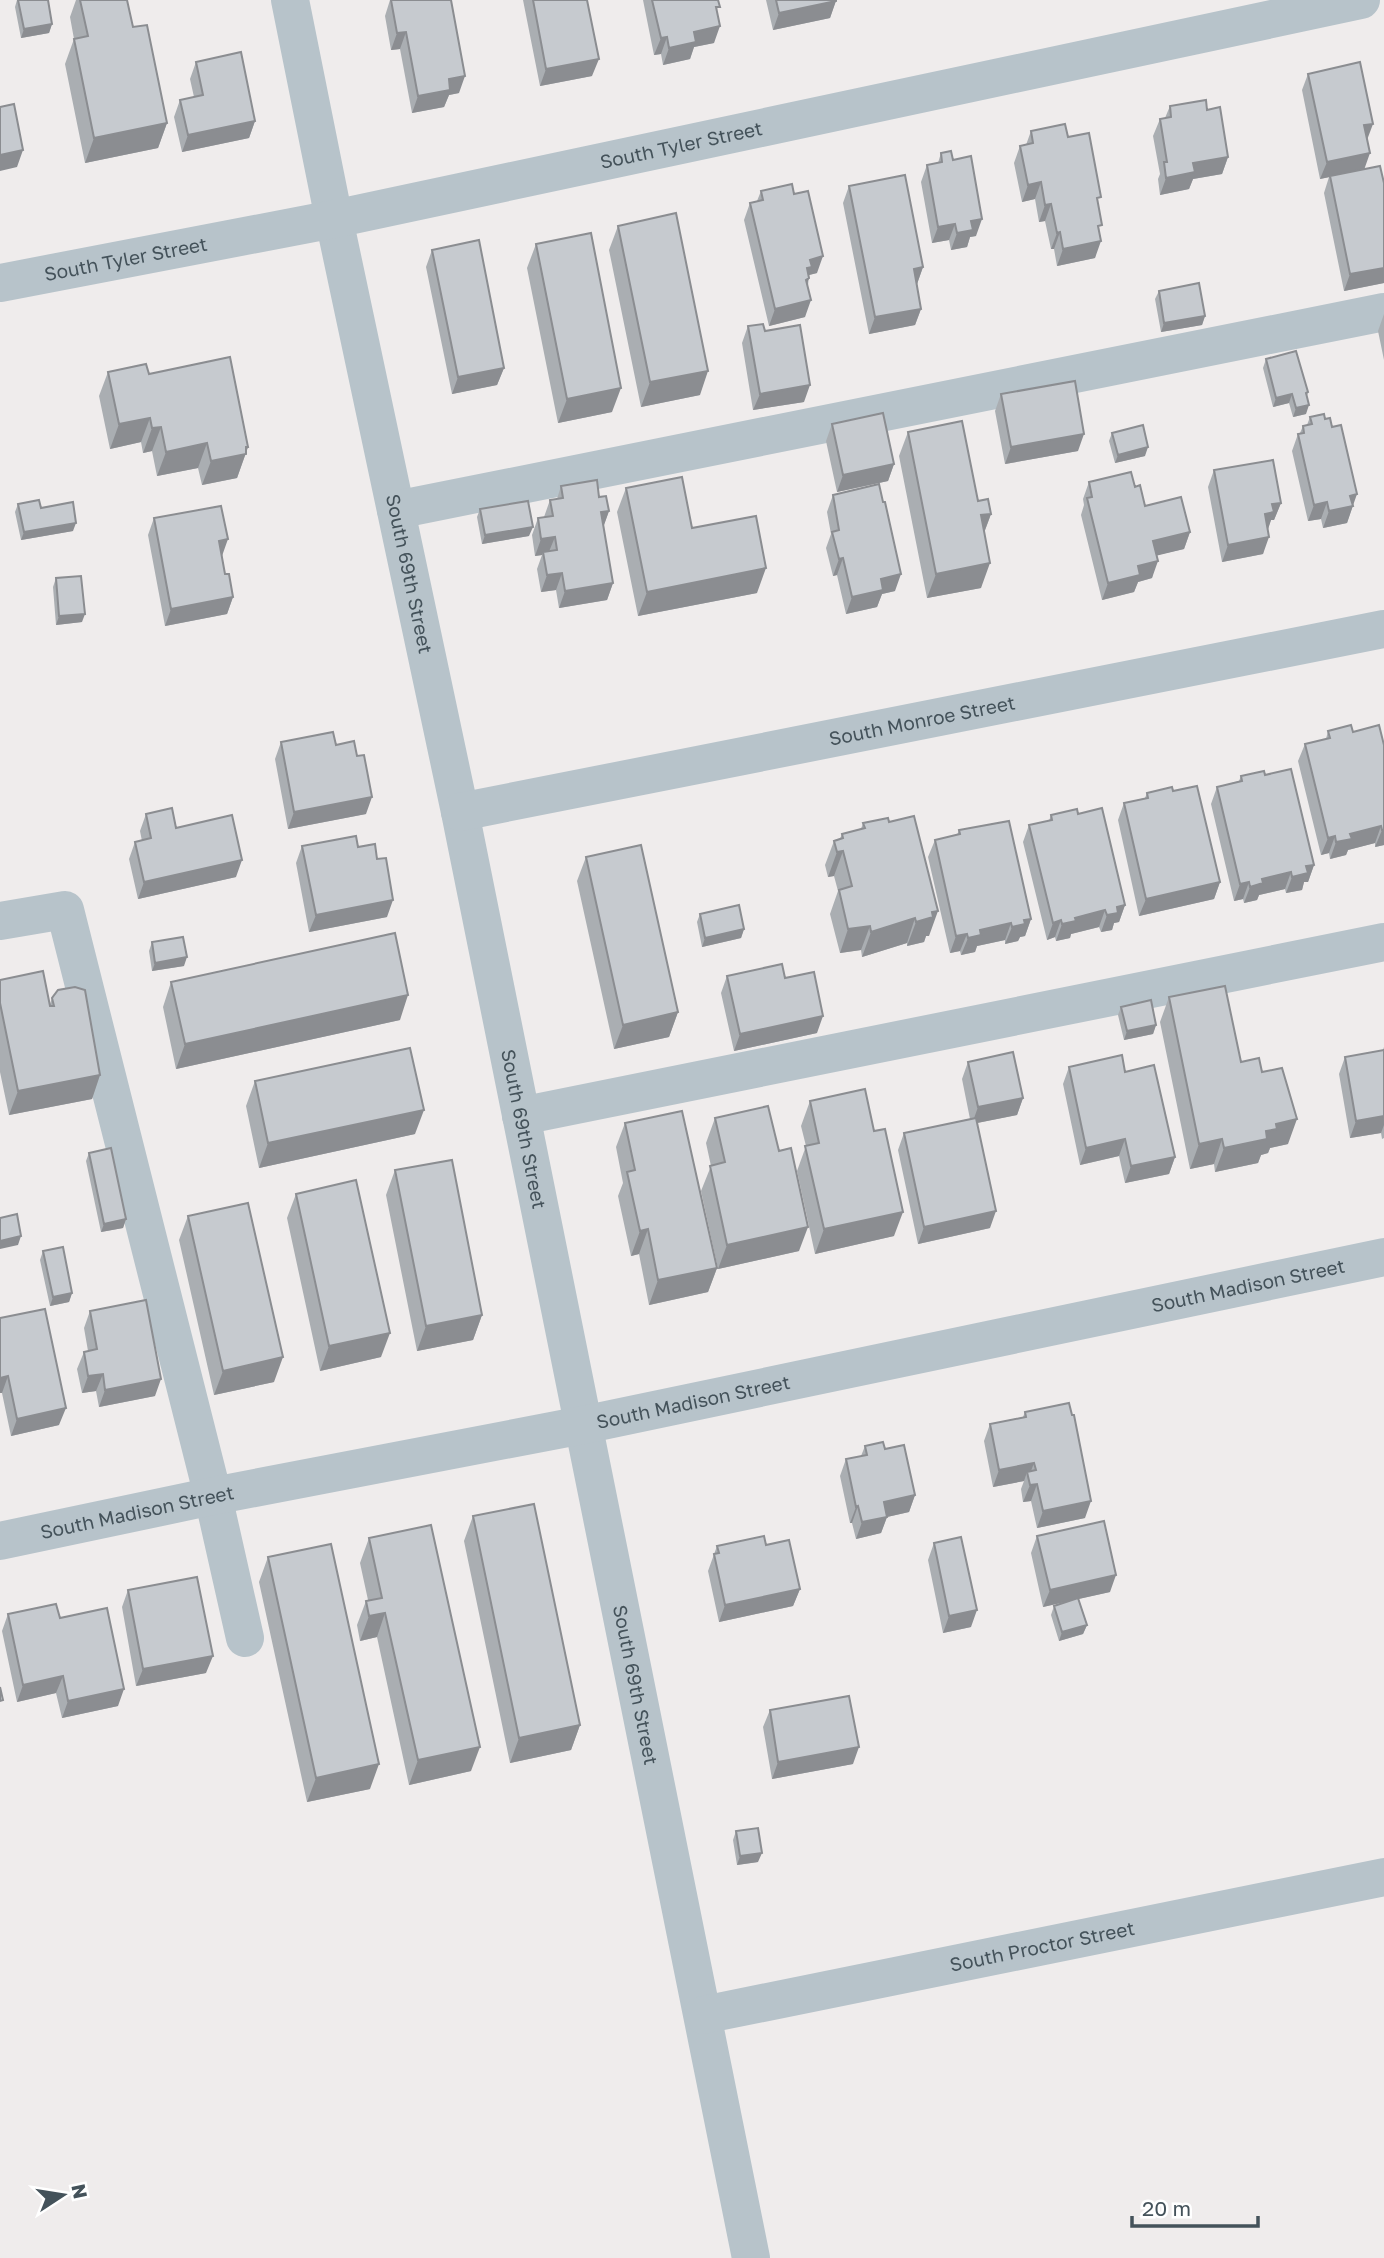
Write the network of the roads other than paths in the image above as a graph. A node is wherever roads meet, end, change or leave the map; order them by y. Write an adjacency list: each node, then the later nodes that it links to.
1 (290, 0): 3 (street, South 69th Street)
2 (1361, 0): 3 (street, South Tyler Street)
3 (334, 219): 4 (street, South Tyler Street); 6 (street, South 69th Street)
4 (0, 283)
5 (1384, 312): 6 (street)
6 (396, 510): 8 (street, South 69th Street)
7 (1384, 629): 8 (street, South Monroe Street)
8 (460, 811): 11 (street, South 69th Street)
9 (0, 922): 14 (street)
10 (1384, 942): 11 (street)
11 (521, 1116): 13 (street, South 69th Street)
12 (1384, 1257): 13 (street, South Madison Street)
13 (583, 1424): 14 (street, South Madison Street); 18 (street, South 69th Street)
14 (213, 1496): 15 (street, South Madison Street); 16 (street)
15 (0, 1541)
16 (245, 1638)
17 (1384, 1877): 18 (street, South Proctor Street)
18 (703, 2015): 19 (street, South 69th Street)
19 (751, 2258)

